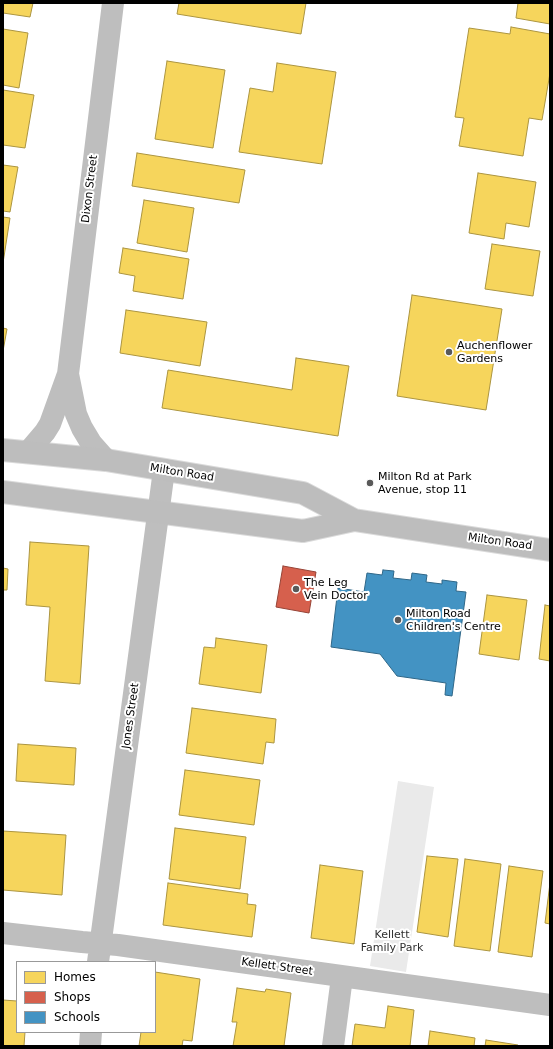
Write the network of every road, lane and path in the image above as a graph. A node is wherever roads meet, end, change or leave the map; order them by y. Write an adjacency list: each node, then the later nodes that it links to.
1 (113, 3): 2 (street, Dixon Street)
2 (68, 374): 4 (street, Dixon Street); 5 (street, Dixon Street)
3 (3, 450): 4 (main road, Milton Road)
4 (28, 452): 5 (main road, Milton Road)
5 (106, 460): 6 (main road, Milton Road)
6 (164, 470): 8 (street, Jones Street); 9 (main road, Milton Road)
7 (3, 492): 8 (main road, Milton Road)
8 (158, 511): 9 (main road, Milton Road); 12 (street, Jones Street)
9 (354, 520): 10 (main road, Milton Road)
10 (550, 550)
11 (3, 933): 12 (street, Kellett Street)
12 (99, 952): 13 (street, Kellett Street)
13 (342, 976): 14 (street, Kellett Street); 17 (street)
14 (550, 1005)
15 (91, 1033): 16 (street)
16 (90, 1046)
17 (333, 1046)

